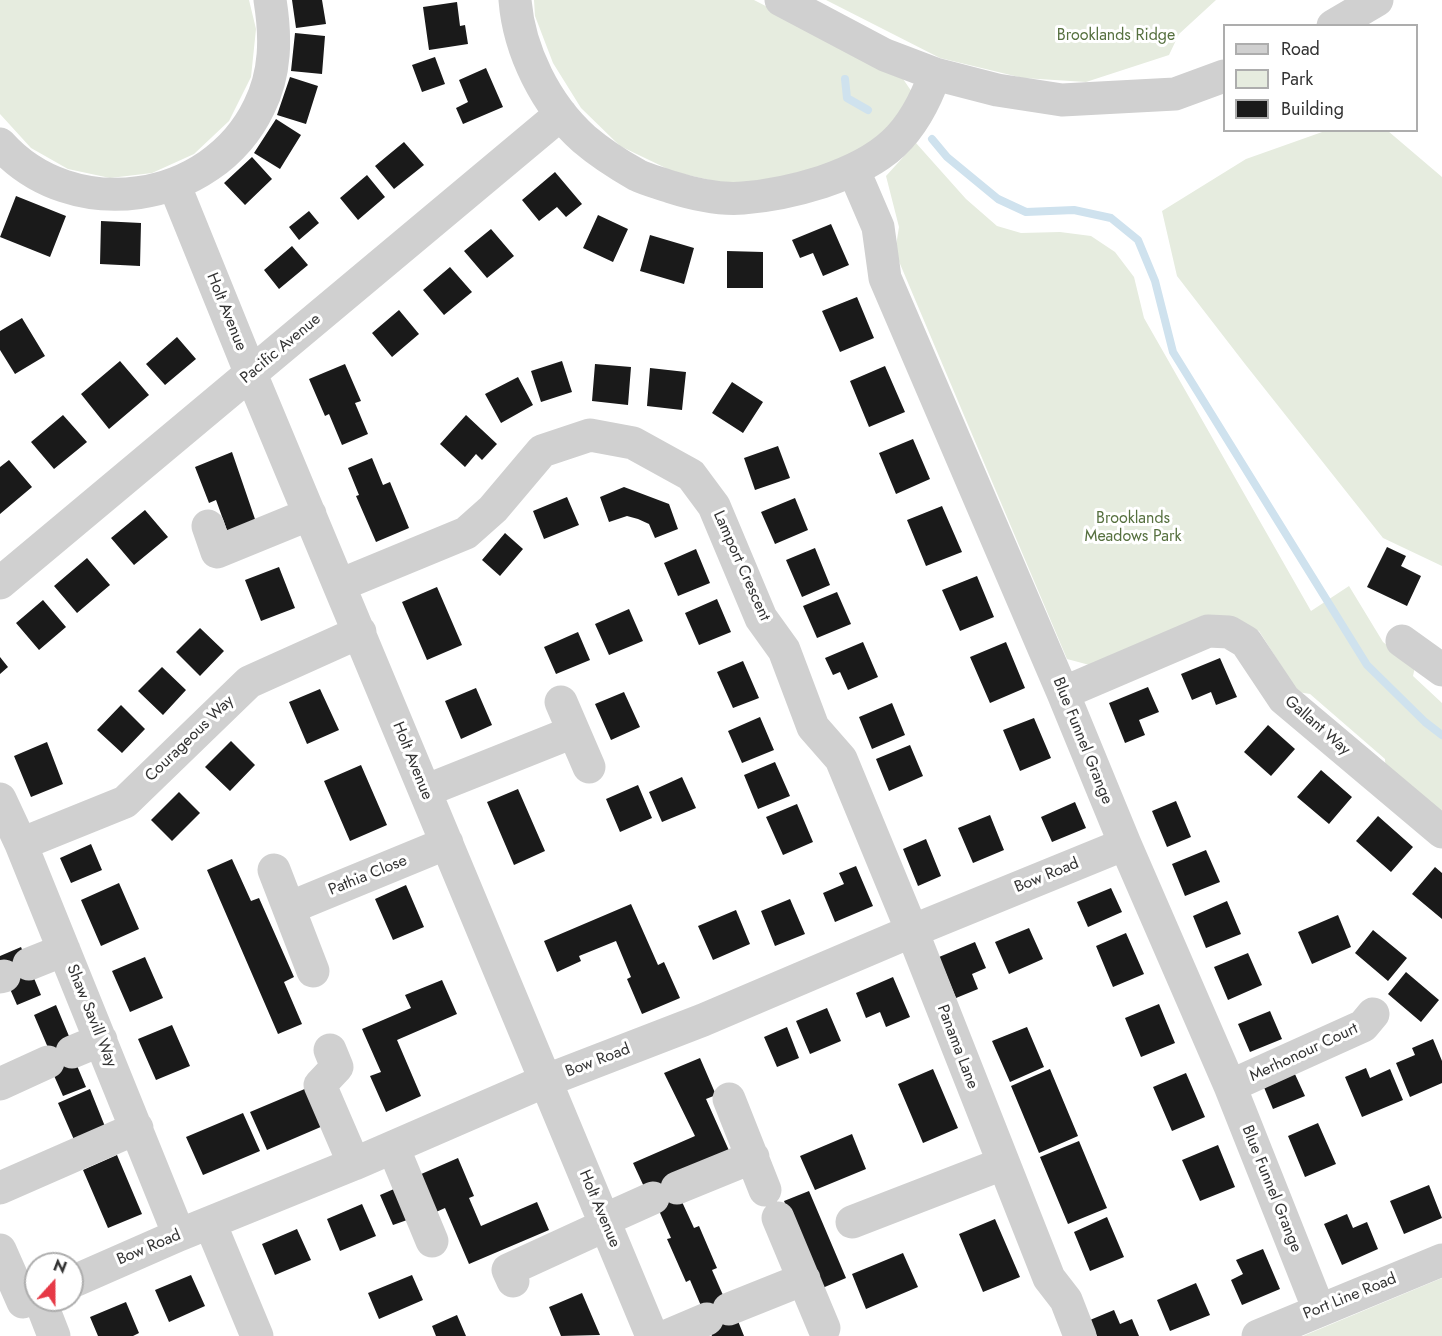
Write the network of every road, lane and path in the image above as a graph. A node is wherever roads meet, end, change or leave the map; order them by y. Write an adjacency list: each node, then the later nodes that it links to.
1 (270, 0): 11 (street)
2 (515, 0): 8 (street)
3 (781, 0): 6 (street)
4 (1377, 0): 5 (street)
5 (1336, 24)
6 (935, 74): 7 (street); 10 (street)
7 (1223, 76)
8 (561, 114): 10 (street); 12 (street, Pacific Avenue)
9 (0, 144): 11 (street)
10 (854, 171): 20 (street, Blue Funnel Grange)
11 (174, 184): 12 (street, Holt Avenue)
12 (251, 374): 13 (street, Holt Avenue); 15 (street, Pacific Avenue)
13 (310, 514): 14 (street); 16 (street, Holt Avenue)
14 (208, 526)
15 (0, 583)
16 (340, 585): 17 (street, Holt Avenue); 29 (street, Lamport Crescent)
17 (360, 633): 22 (street, Holt Avenue); 23 (street, Courageous Way)
18 (1402, 641): 19 (street)
19 (1442, 670)
20 (1063, 693): 24 (street, Gallant Way); 26 (street, Blue Funnel Grange)
21 (590, 767): 22 (street)
22 (425, 791): 25 (street, Holt Avenue)
23 (8, 823): 30 (street, Shaw Savill Way)
24 (1442, 832)
25 (447, 843): 28 (street, Pathia Close); 36 (street, Holt Avenue)
26 (1125, 844): 29 (street, Bow Road); 38 (street, Blue Funnel Grange)
27 (274, 870): 28 (street)
28 (289, 908): 31 (street)
29 (912, 931): 36 (street, Bow Road); 44 (street, Panama Lane)
30 (64, 950): 32 (street); 35 (street, Shaw Savill Way)
31 (313, 971)
32 (11, 972)
33 (1373, 1014): 38 (street, Merhonour Court)
34 (330, 1050): 43 (street)
35 (74, 1052): 37 (street); 40 (street, Shaw Savill Way)
36 (545, 1081): 41 (street, Bow Road); 46 (street, Holt Avenue)
37 (0, 1084)
38 (1230, 1086): 57 (street, Blue Funnel Grange)
39 (729, 1099): 42 (street)
40 (137, 1128): 45 (street); 49 (street, Shaw Savill Way)
41 (393, 1147): 43 (street, Bow Road); 50 (street)
42 (753, 1157): 46 (street); 54 (street)
43 (354, 1164): 48 (street, Bow Road)
44 (1002, 1164): 47 (street); 64 (street, Panama Lane)
45 (0, 1188)
46 (605, 1222): 55 (street); 62 (street, Holt Avenue)
47 (852, 1222)
48 (210, 1223): 49 (street, Bow Road); 61 (street)
49 (179, 1235): 53 (street, Bow Road)
50 (432, 1241)
51 (0, 1250): 56 (street)
52 (1442, 1260): 57 (street, Port Line Road)
53 (84, 1277)
54 (804, 1279): 59 (street); 63 (street)
55 (513, 1281)
56 (24, 1300)
57 (1319, 1310): 65 (street, Port Line Road)
58 (34, 1312): 60 (street)
59 (824, 1328)
60 (54, 1336)
61 (257, 1336)
62 (652, 1336)
63 (667, 1336)
64 (1080, 1336)
65 (1258, 1336)

